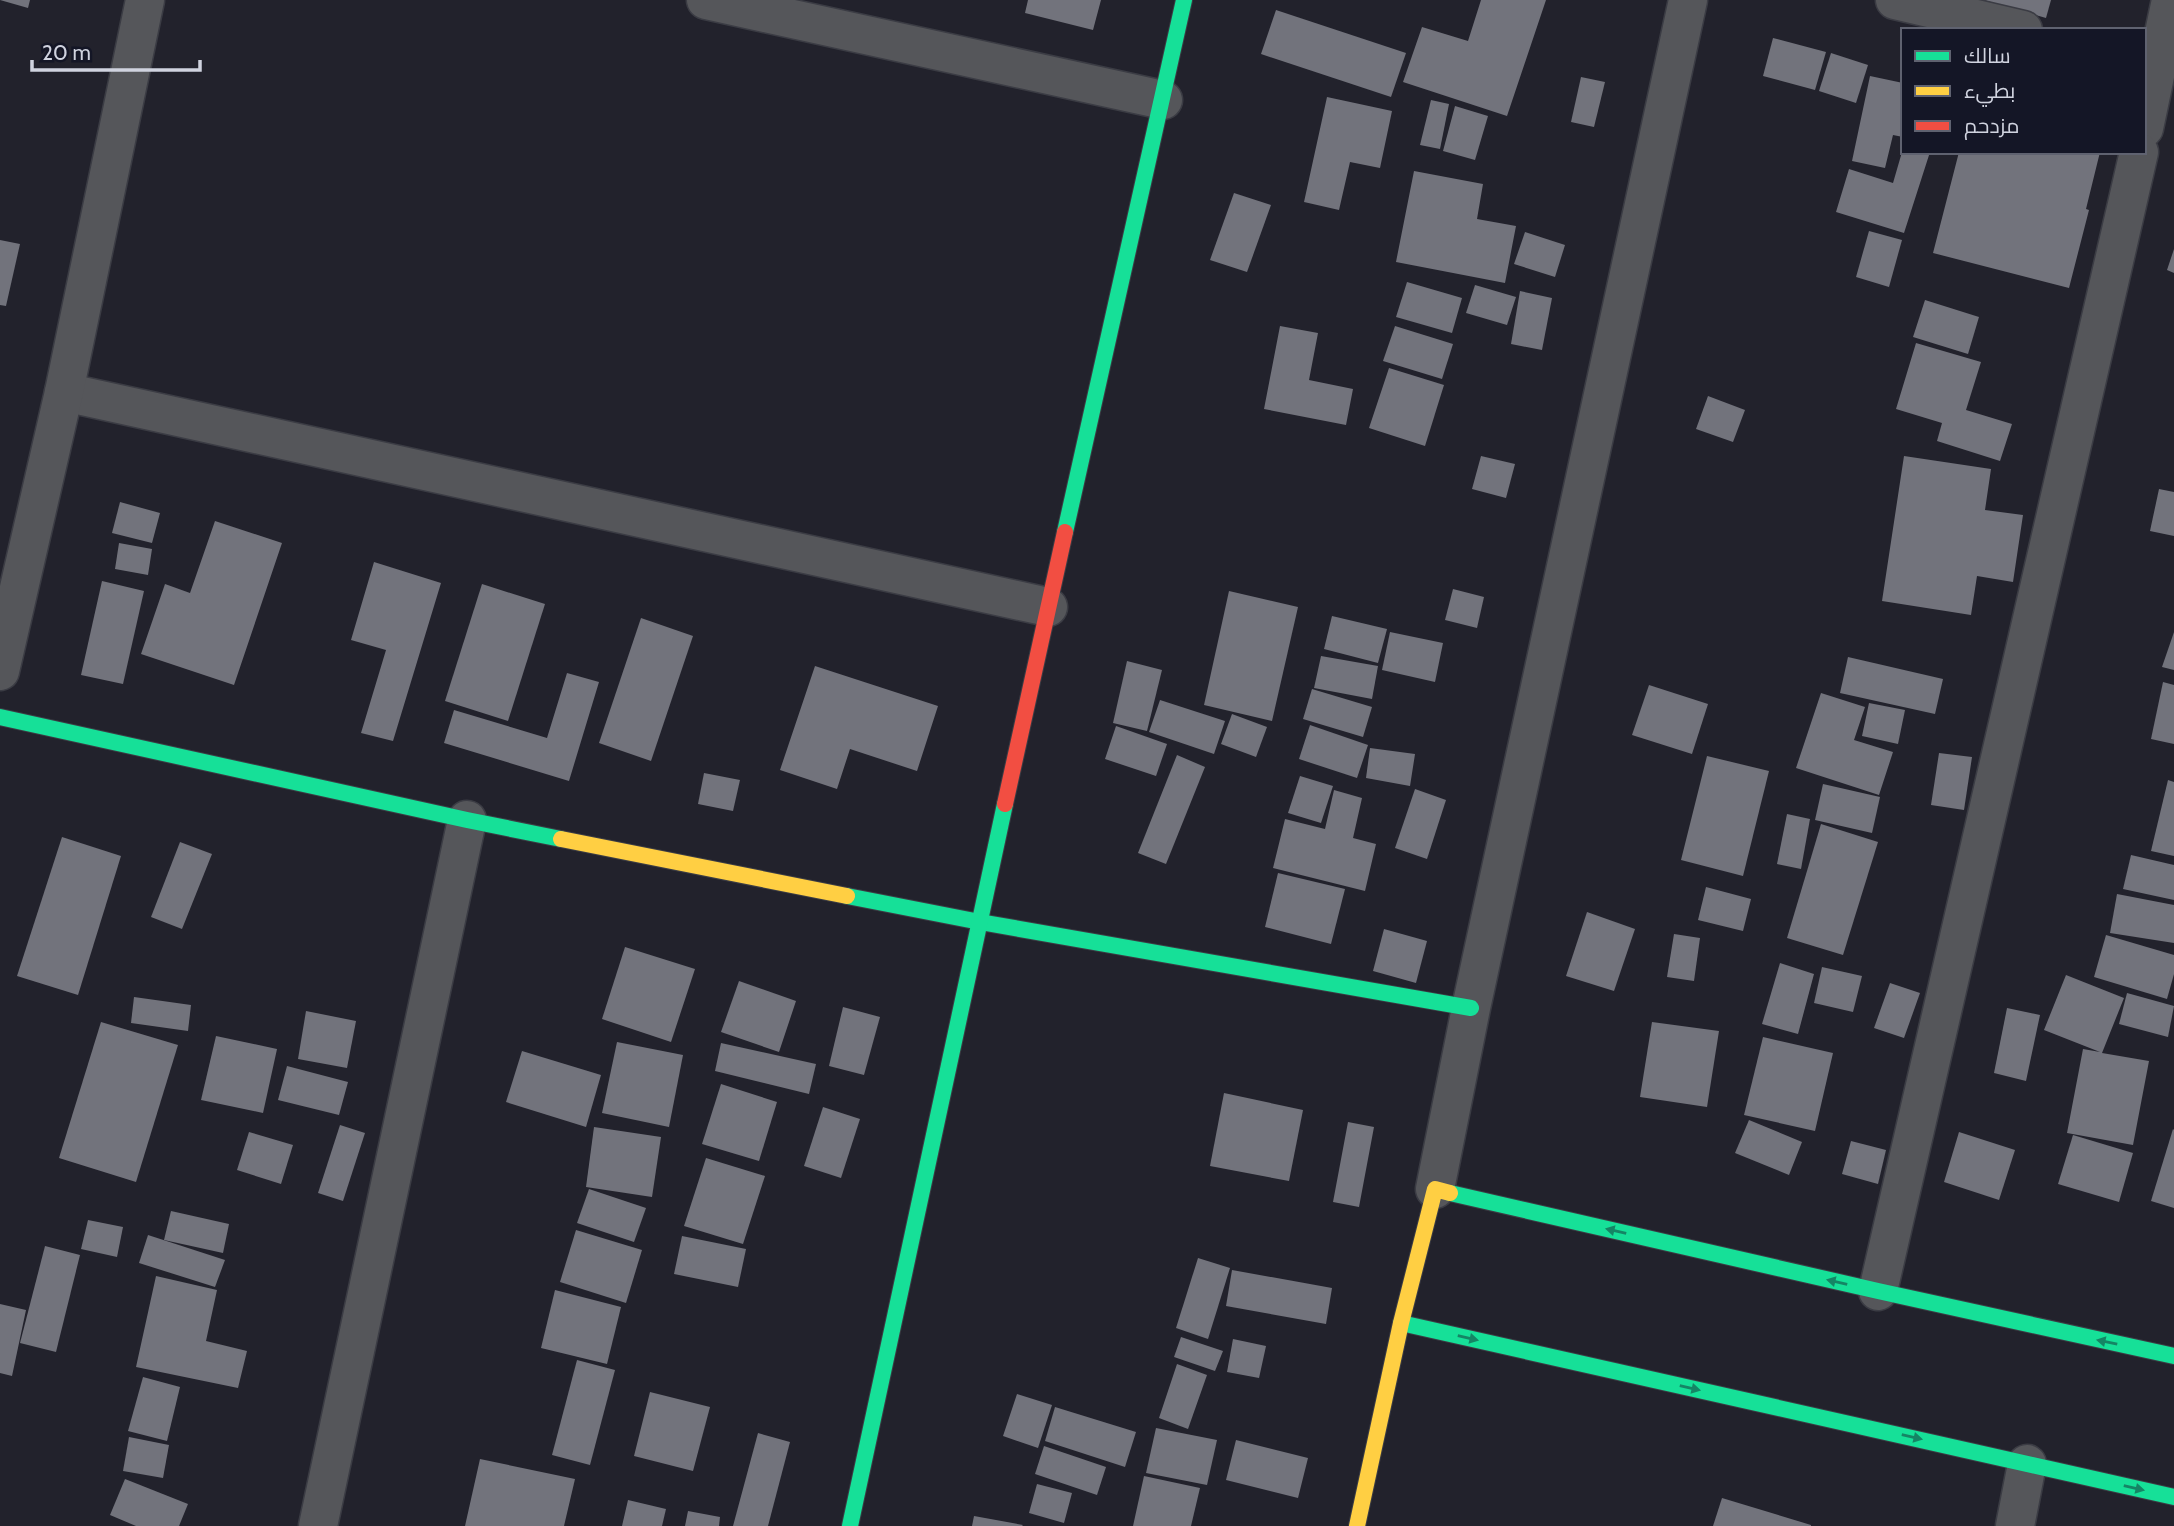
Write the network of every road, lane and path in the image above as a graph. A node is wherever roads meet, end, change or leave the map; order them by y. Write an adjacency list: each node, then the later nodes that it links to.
1 (145, 0): 12 (street)
2 (706, 0): 9 (street)
3 (1184, 0): 9 (street)
4 (1688, 0): 18 (street)
5 (1895, 0): 7 (street)
6 (2171, 0): 8 (street)
7 (2014, 28)
8 (2159, 61): 10 (street)
9 (1163, 100): 13 (street)
10 (2146, 119)
11 (2139, 154): 20 (street)
12 (64, 392): 13 (street); 14 (street)
13 (1048, 607): 17 (street)
14 (0, 671)
15 (0, 718): 16 (street)
16 (467, 820): 17 (street); 25 (street)
17 (980, 922): 18 (street); 26 (street)
18 (1471, 1008): 19 (street)
19 (1434, 1189): 20 (street, one-way to 19); 21 (street)
20 (1878, 1291): 22 (street, one-way to 20)
21 (1401, 1323): 23 (street, one-way to 23); 27 (street)
22 (2174, 1356)
23 (2027, 1464): 24 (street, one-way to 24); 28 (street)
24 (2174, 1497)
25 (317, 1526)
26 (850, 1526)
27 (1357, 1526)
28 (2015, 1526)

